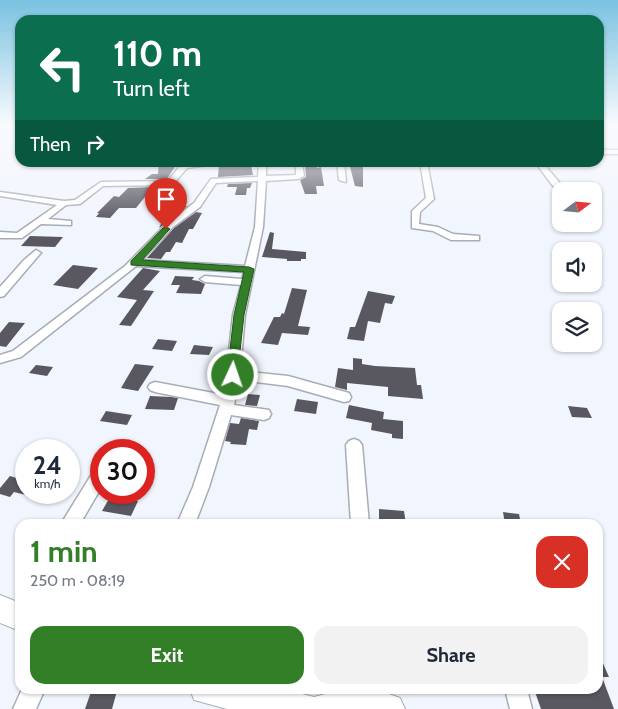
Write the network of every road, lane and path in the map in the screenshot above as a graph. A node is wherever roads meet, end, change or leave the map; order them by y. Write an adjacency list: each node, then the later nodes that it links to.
1 (182, 167): 11 (street)
2 (262, 167): 7 (street)
3 (300, 167): 7 (street)
4 (341, 167): 8 (street)
5 (424, 167): 15 (street)
6 (542, 167): 9 (street)
7 (261, 179): 17 (street); 18 (street)
8 (343, 180)
9 (554, 182)
10 (0, 194): 11 (street)
11 (63, 203): 12 (street)
12 (39, 221): 13 (street); 14 (street)
13 (68, 223)
14 (0, 235)
15 (476, 238)
16 (36, 254): 21 (street)
17 (135, 263): 18 (street); 22 (street)
18 (249, 269): 20 (street)
19 (205, 279): 20 (street)
20 (246, 282): 23 (street)
21 (0, 294)
22 (0, 359)
23 (233, 375): 25 (street); 26 (street)
24 (155, 387): 26 (street)
25 (344, 397)
26 (227, 405): 27 (street); 31 (street)
27 (264, 414)
28 (354, 445): 32 (street)
29 (90, 493): 30 (street)
30 (73, 519)
31 (188, 519)
32 (360, 519)
33 (32, 694): 36 (street)
34 (230, 694): 37 (street)
35 (517, 694): 38 (street)
36 (24, 709)
37 (304, 709)
38 (520, 709)

